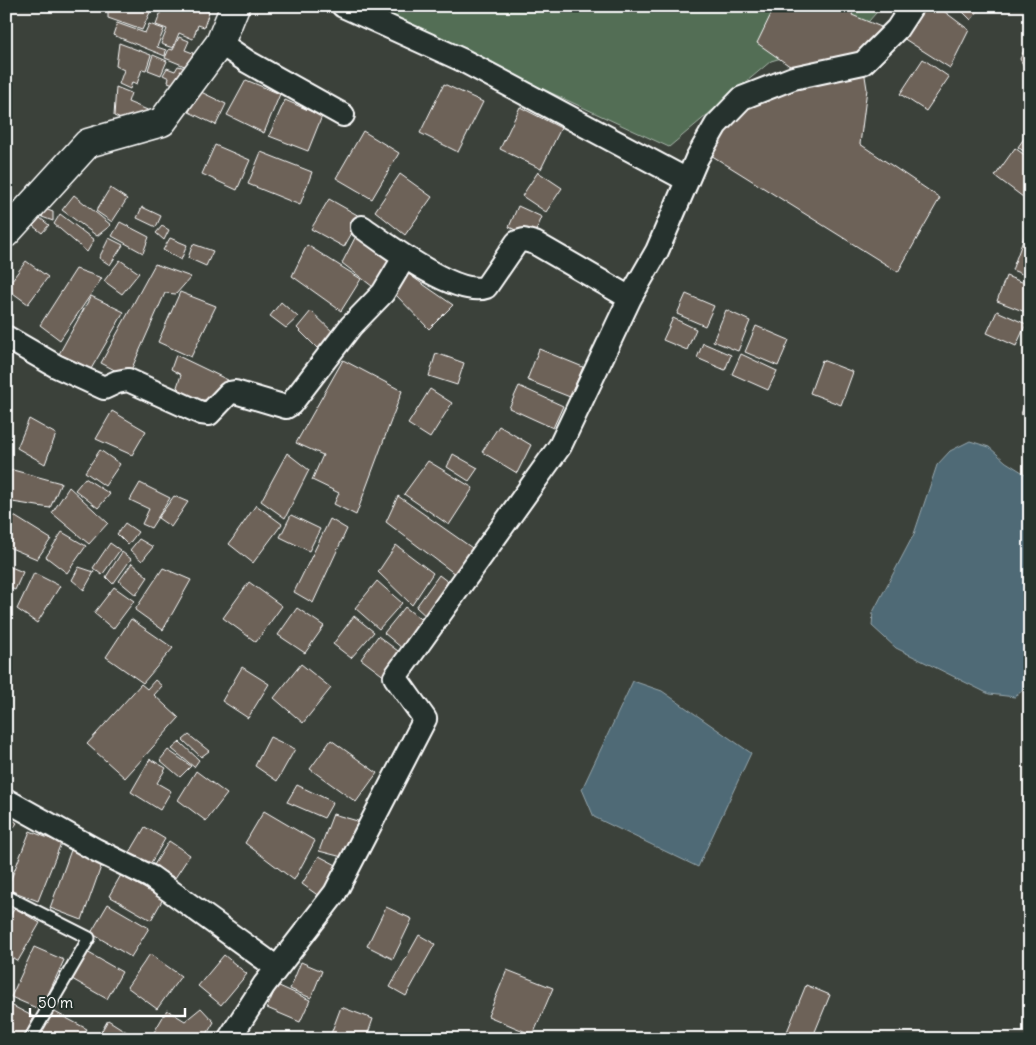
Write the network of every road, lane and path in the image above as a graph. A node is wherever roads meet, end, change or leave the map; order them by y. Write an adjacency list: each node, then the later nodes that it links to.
1 (235, 6): 4 (street)
2 (343, 6): 6 (street)
3 (912, 6): 6 (street)
4 (220, 43): 5 (street); 8 (street)
5 (343, 115)
6 (687, 180): 10 (street)
7 (362, 226): 9 (street)
8 (6, 234)
9 (404, 258): 10 (street); 11 (street)
10 (630, 298): 14 (street)
11 (6, 337)
12 (6, 800): 14 (street)
13 (6, 896): 15 (lane)
14 (277, 968): 16 (street)
15 (30, 1039)
16 (228, 1039)

